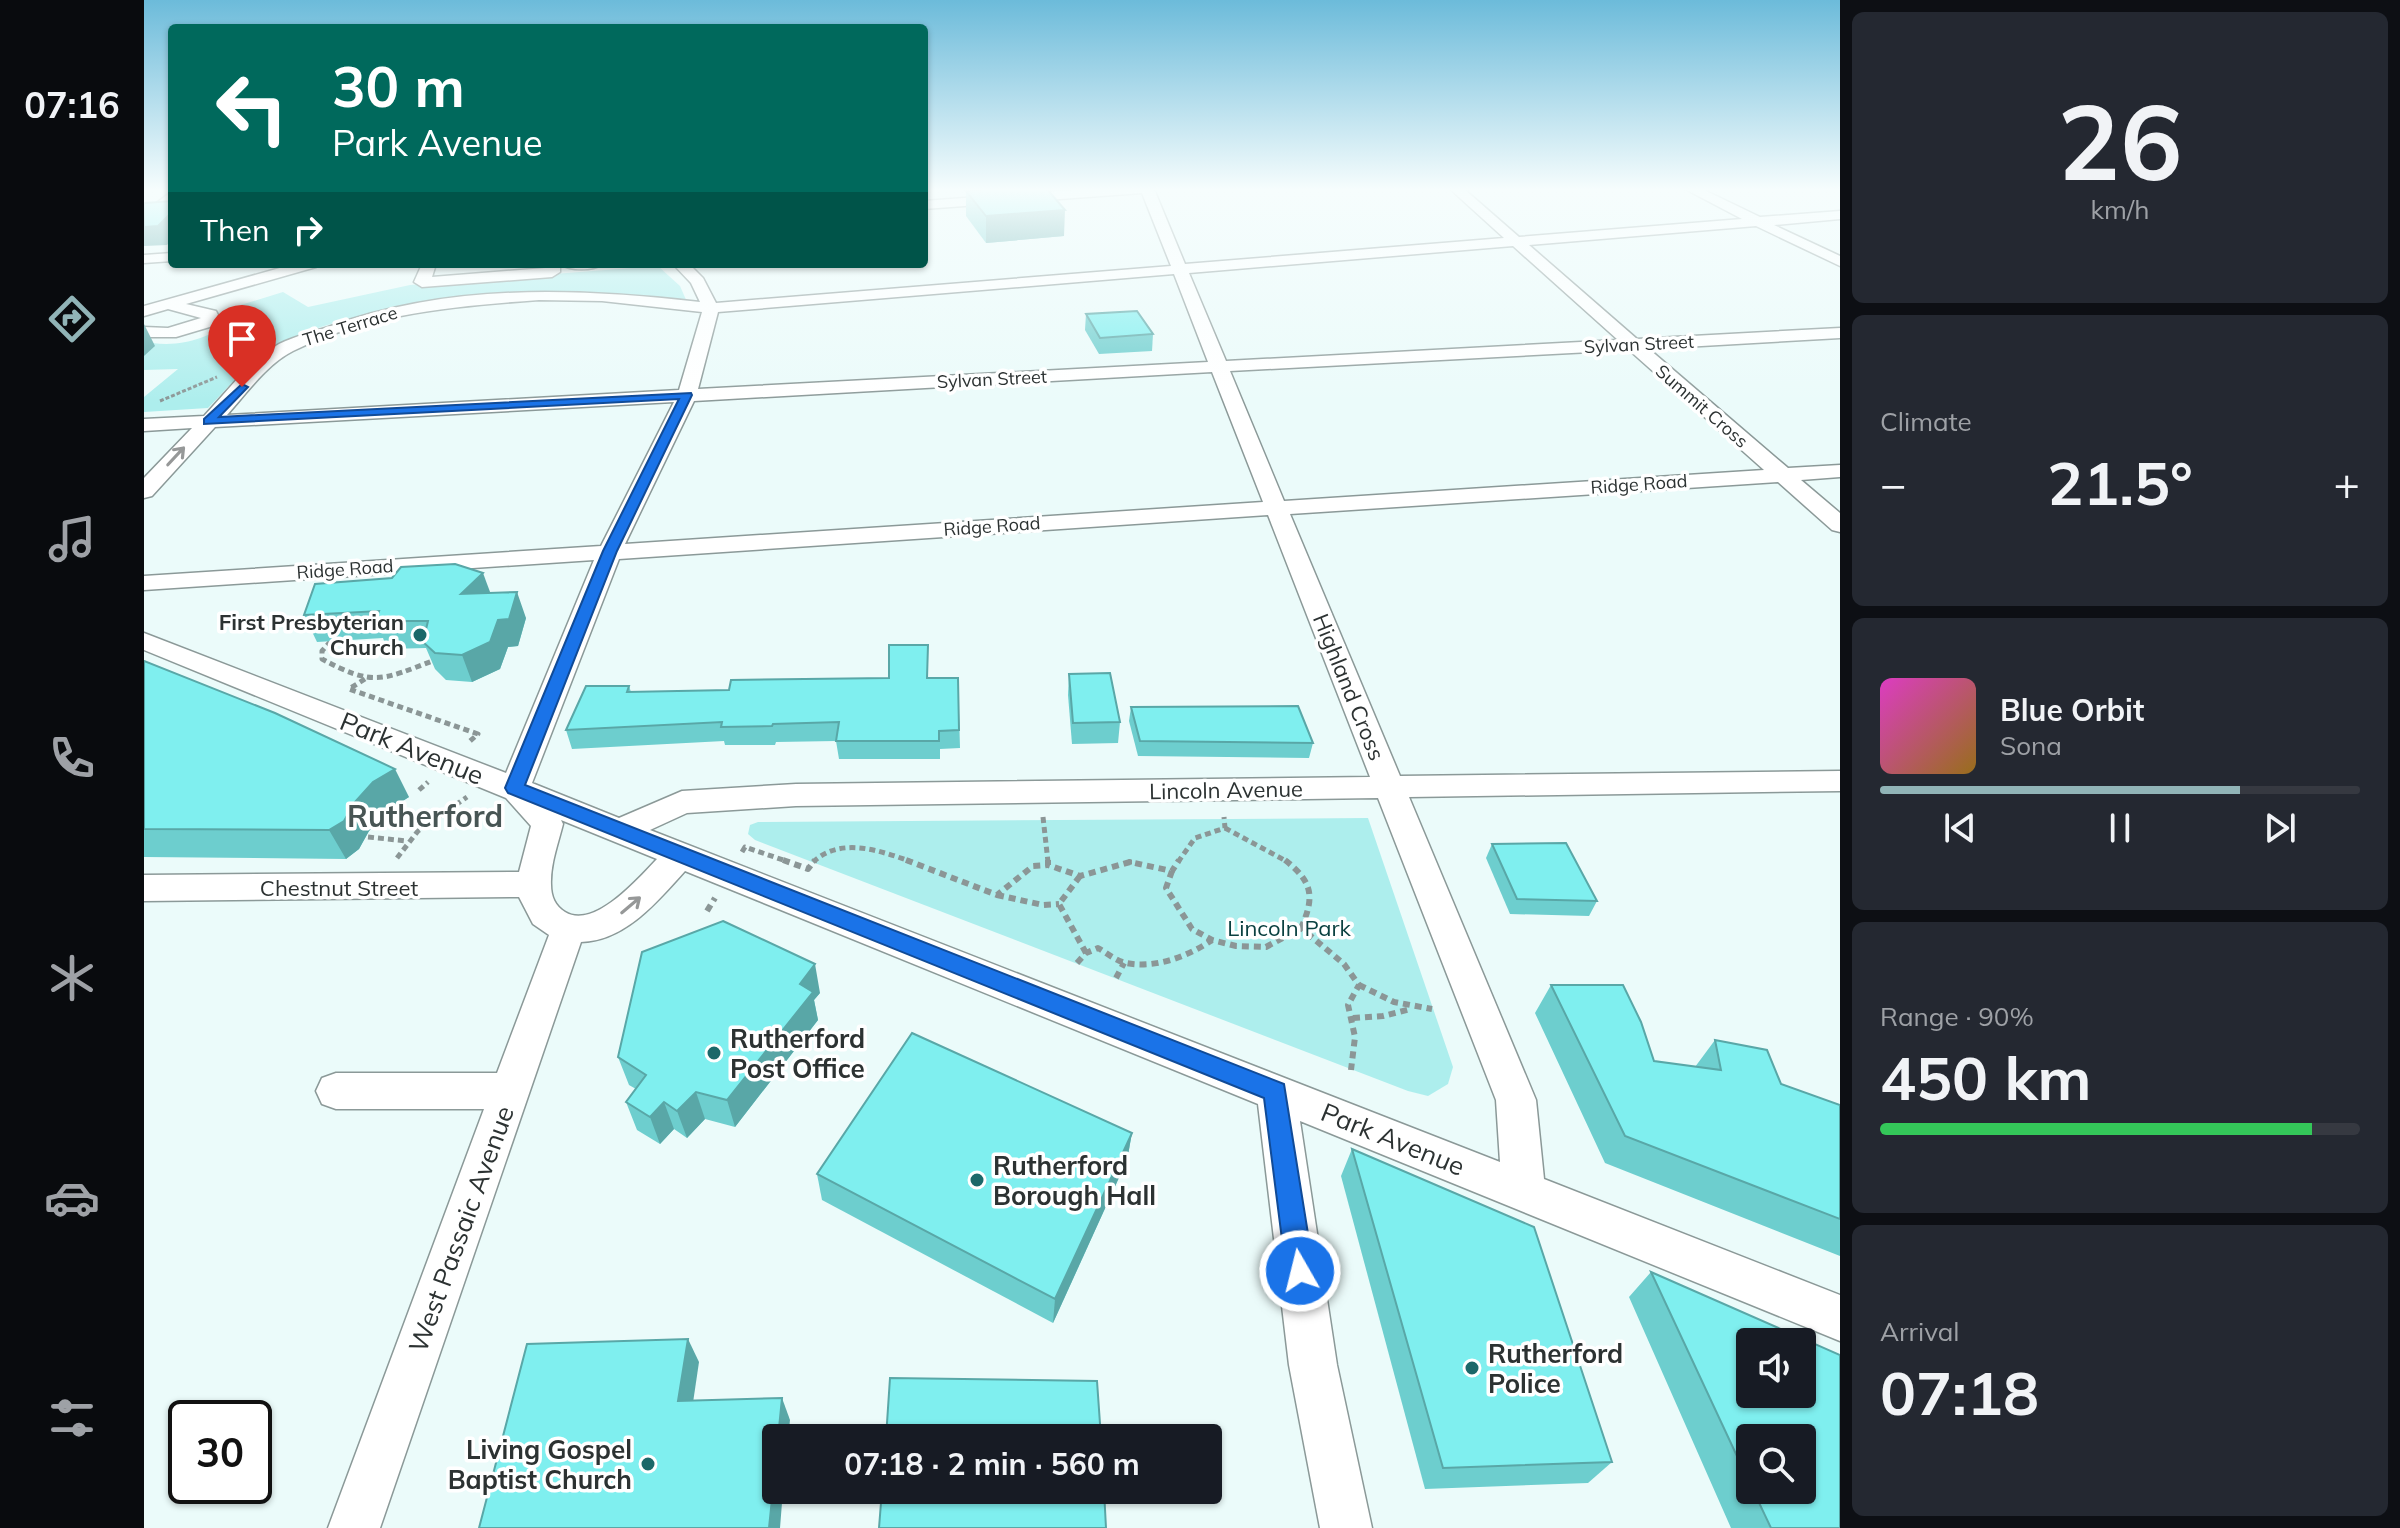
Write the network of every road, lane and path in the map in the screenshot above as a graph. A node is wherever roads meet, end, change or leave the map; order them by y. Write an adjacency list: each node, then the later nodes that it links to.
1 (1176, 260): 8 (street, Highland Cross)
2 (1296, 260): 8 (street, The Terrace)
3 (1535, 260): 15 (street, Summit Cross)
4 (296, 268): 10 (street)
5 (427, 268): 9 (street)
6 (552, 268): 9 (street)
7 (684, 268): 11 (street)
8 (1180, 270): 11 (street, The Terrace); 16 (street, Highland Cross)
9 (487, 271)
10 (165, 304): 12 (street); 13 (street)
11 (711, 308): 18 (street); 20 (street, The Terrace)
12 (144, 311)
13 (144, 332)
14 (1840, 333): 15 (street, Sylvan Street)
15 (1629, 344): 16 (street, Sylvan Street); 23 (street, Summit Cross)
16 (1220, 367): 18 (street, Sylvan Street); 25 (street, Highland Cross)
17 (225, 374): 19 (path)
18 (687, 395): 20 (street, Sylvan Street); 27 (street)
19 (152, 404)
20 (208, 421): 21 (street, Sylvan Street); 24 (street, The Terrace, one-way to 20)
21 (144, 425)
22 (1840, 471): 23 (street, Ridge Road)
23 (1782, 475): 25 (street, Ridge Road); 26 (street, Summit Cross)
24 (144, 491)
25 (1277, 508): 27 (street, Ridge Road); 34 (street, Highland Cross)
26 (1840, 525)
27 (610, 551): 28 (street, Ridge Road); 33 (street)
28 (144, 583)
29 (144, 641): 33 (street, Park Avenue)
30 (331, 641): 31 (path)
31 (437, 660)
32 (1840, 781): 34 (street, Lincoln Avenue)
33 (503, 784): 38 (street, Park Avenue); 40 (path); 46 (street)
34 (1389, 788): 38 (street, Lincoln Avenue); 67 (street, Highland Cross)
35 (1043, 817): 42 (path)
36 (1224, 817): 37 (path)
37 (1225, 828): 43 (path); 52 (path)
38 (619, 831): 41 (street, Park Avenue)
39 (368, 837): 40 (path)
40 (408, 841): 48 (path)
41 (679, 856): 44 (street, Park Avenue); 53 (street, one-way to 41)
42 (1048, 865): 45 (path); 49 (path)
43 (1172, 871): 45 (path); 54 (path)
44 (729, 876): 49 (path); 51 (path); 66 (street, Park Avenue)
45 (1080, 876): 50 (path)
46 (534, 884): 48 (street, Chestnut Street); 53 (street)
47 (144, 888): 48 (street, Chestnut Street)
48 (385, 888)
49 (997, 895): 50 (path)
50 (1059, 904): 55 (path)
51 (707, 911)
52 (1301, 928): 54 (path); 59 (path)
53 (568, 930): 65 (street, West Passaic Avenue)
54 (1212, 940): 57 (path)
55 (1086, 953): 56 (path); 57 (path)
56 (1077, 963)
57 (1124, 963): 58 (path)
58 (1116, 978)
59 (1359, 985): 60 (path); 62 (path)
60 (1412, 1008): 61 (path); 62 (path)
61 (1432, 1009)
62 (1353, 1018): 63 (path)
63 (1351, 1070)
64 (336, 1091): 65 (street)
65 (511, 1091): 69 (street, West Passaic Avenue)
66 (1276, 1092): 67 (street, Park Avenue); 70 (street)
67 (1524, 1192): 68 (street, Park Avenue)
68 (1840, 1318)
69 (354, 1528)
70 (1346, 1528)

